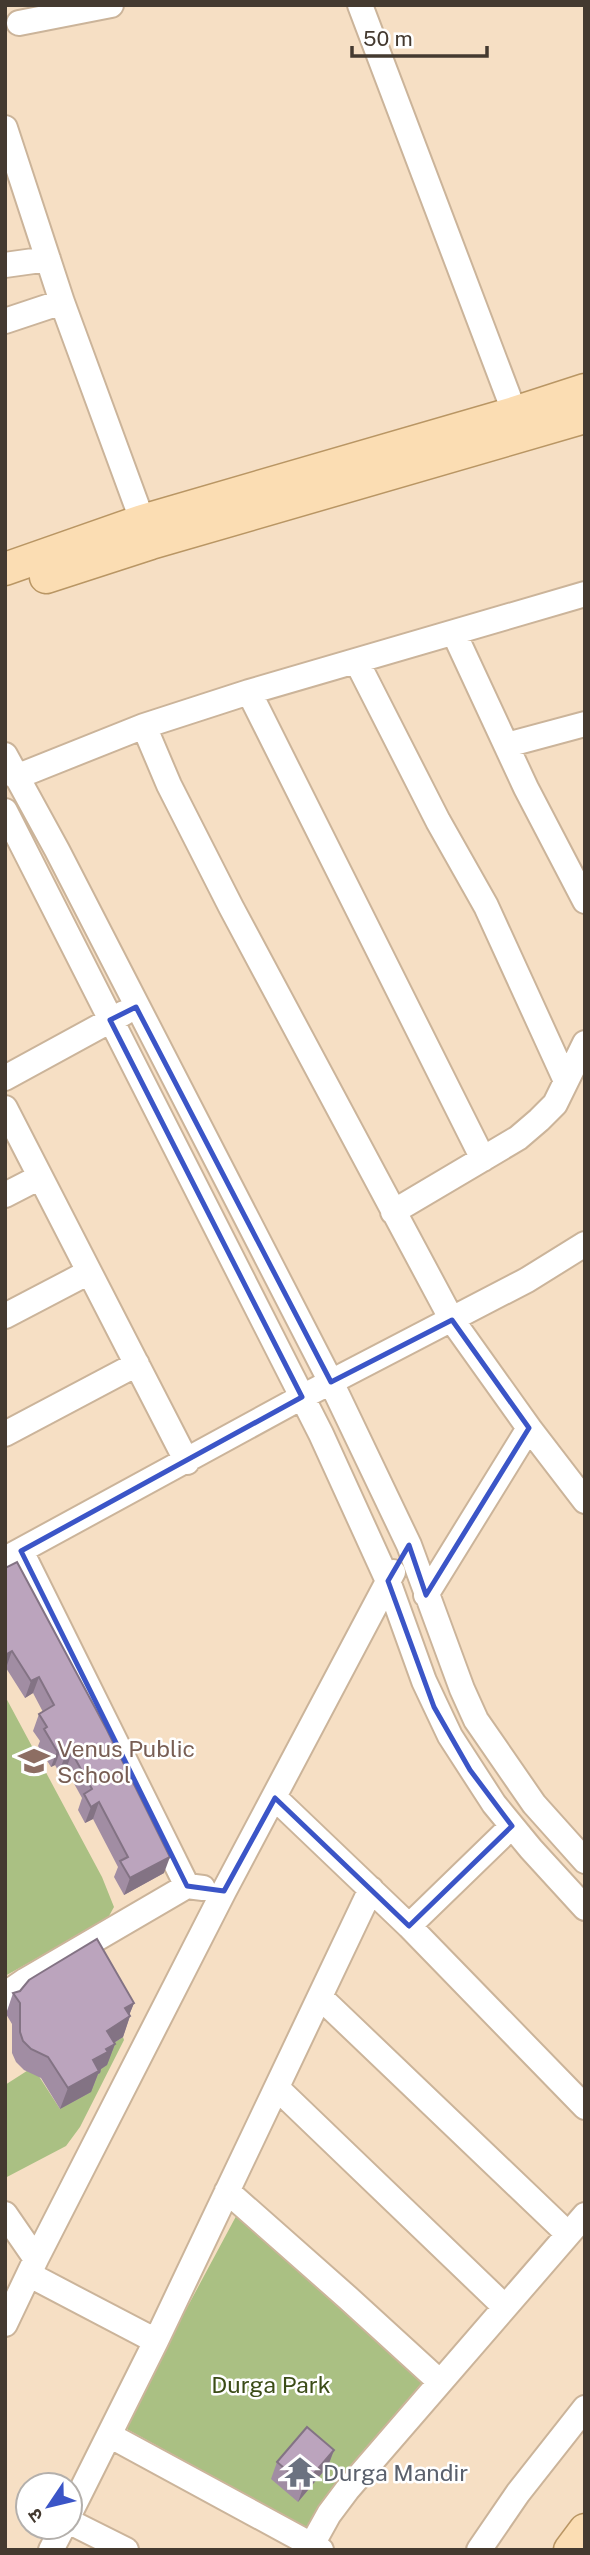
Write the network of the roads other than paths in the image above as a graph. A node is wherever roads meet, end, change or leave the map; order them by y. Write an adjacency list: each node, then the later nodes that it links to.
1 (111, 5): 3 (street)
2 (360, 5): 12 (street)
3 (13, 17)
4 (7, 136): 5 (street)
5 (13, 175): 6 (street)
6 (48, 259): 7 (street); 8 (street)
7 (5, 265)
8 (62, 302): 9 (street); 13 (street)
9 (5, 321)
10 (585, 390): 12 (main road)
11 (585, 417): 12 (main road)
12 (519, 423): 13 (main road)
13 (147, 532): 14 (main road); 15 (main road)
14 (5, 569)
15 (5, 591)
16 (585, 594): 17 (street)
17 (454, 633): 18 (street); 22 (street)
18 (357, 662): 19 (street); 31 (street)
19 (249, 692): 21 (street); 33 (street)
20 (585, 724): 22 (street)
21 (144, 726): 24 (street); 36 (street)
22 (507, 745): 26 (street)
23 (5, 755): 24 (street)
24 (16, 777): 27 (street)
25 (5, 811): 28 (street)
26 (585, 901)
27 (136, 1007): 28 (street); 42 (street)
28 (110, 1020): 30 (street); 43 (street)
29 (585, 1042): 31 (street)
30 (5, 1078)
31 (566, 1081): 33 (street)
32 (5, 1108): 34 (street)
33 (483, 1159): 36 (street)
34 (40, 1177): 35 (street); 38 (street)
35 (5, 1195)
36 (393, 1212): 40 (street)
37 (584, 1247): 40 (street)
38 (89, 1272): 39 (street); 41 (street)
39 (5, 1316)
40 (452, 1320): 42 (street); 44 (street)
41 (137, 1364): 45 (street); 46 (street)
42 (331, 1382): 43 (street); 48 (street)
43 (302, 1397): 46 (street); 50 (street)
44 (529, 1428): 47 (street); 51 (street)
45 (5, 1434)
46 (187, 1462): 49 (street)
47 (585, 1501)
48 (409, 1545): 50 (street); 51 (street)
49 (13, 1555): 55 (street)
50 (388, 1581): 52 (street); 53 (street)
51 (426, 1595): 54 (street)
52 (275, 1797): 56 (street); 57 (street)
53 (512, 1826): 58 (street); 59 (street)
54 (585, 1861)
55 (187, 1886): 57 (street); 61 (street)
56 (371, 1889): 59 (street); 60 (street)
57 (224, 1891): 68 (street)
58 (585, 1908)
59 (409, 1926): 63 (street)
60 (320, 1997): 62 (street); 67 (street)
61 (5, 1999)
62 (277, 2088): 64 (street); 69 (street)
63 (585, 2107)
64 (227, 2192): 71 (street); 72 (street)
65 (5, 2214): 68 (street)
66 (585, 2215): 67 (street)
67 (568, 2234): 69 (street)
68 (33, 2267): 70 (street); 71 (street)
69 (505, 2306): 72 (street)
70 (5, 2324)
71 (156, 2341): 74 (street)
72 (440, 2382): 78 (street)
73 (585, 2408): 80 (street)
74 (109, 2435): 75 (street); 78 (street)
75 (84, 2485)
76 (84, 2529): 79 (street)
77 (585, 2530): 81 (main road)
78 (314, 2548)
79 (126, 2550)
80 (480, 2550)
81 (570, 2550)

